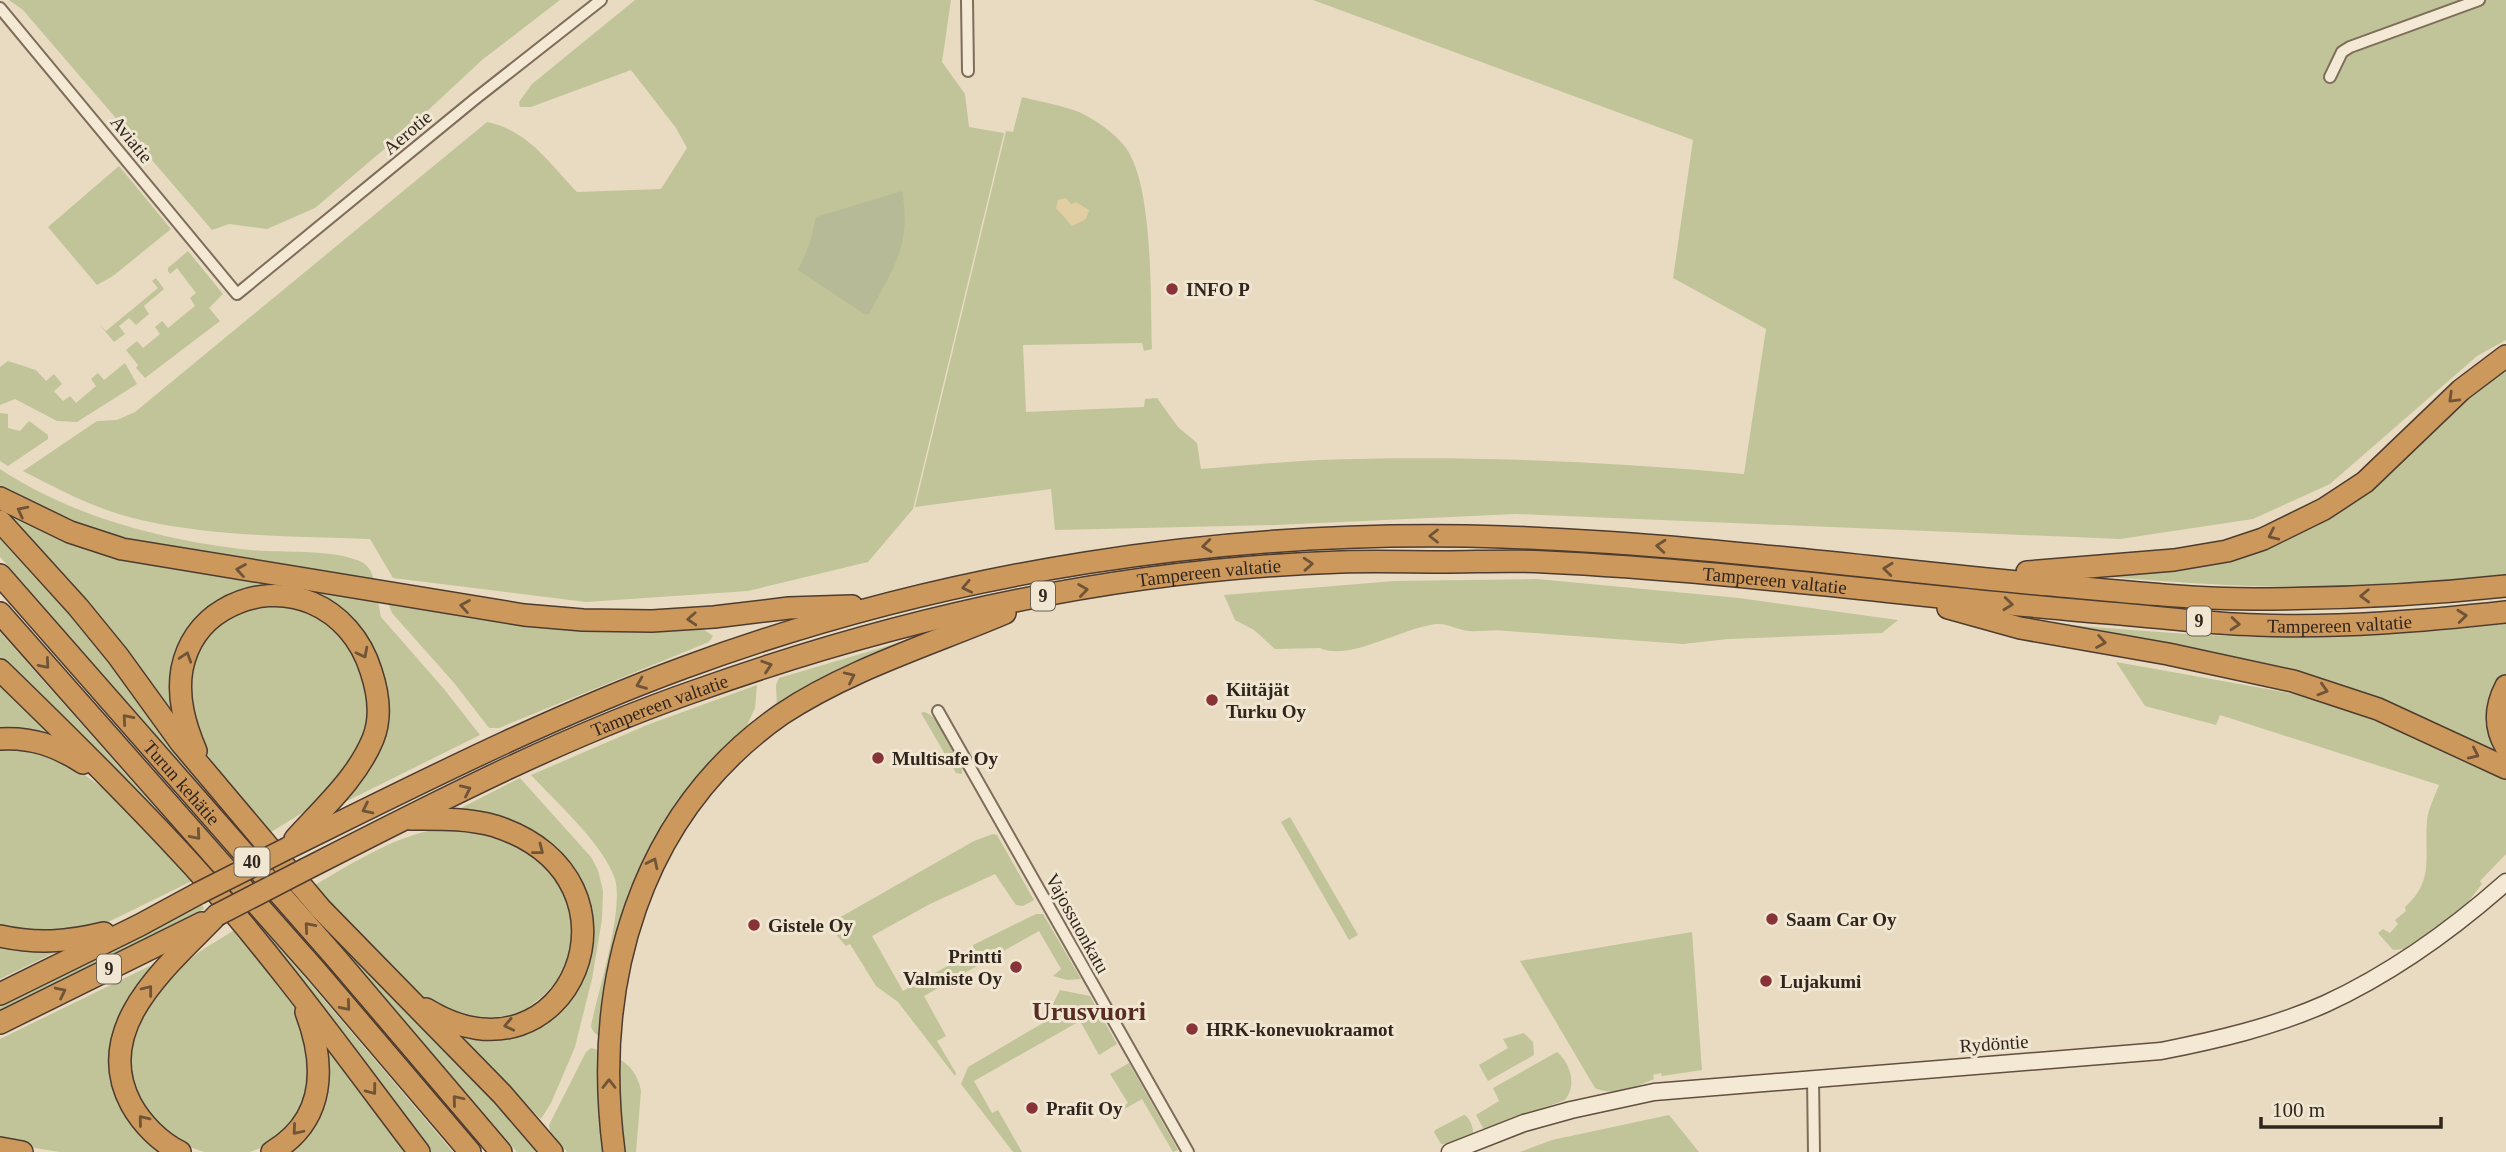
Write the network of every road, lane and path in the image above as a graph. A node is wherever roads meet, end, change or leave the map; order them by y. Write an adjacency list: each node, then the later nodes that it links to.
1 (601, 0): 7 (street, Aerotie)
2 (967, 0): 5 (street)
3 (2479, 0): 6 (street)
4 (0, 8): 7 (street, Aviatie)
5 (968, 71)
6 (2330, 77)
7 (237, 294)
8 (2506, 356): 12 (highway, one-way to 12)
9 (0, 498): 16 (highway, one-way to 9)
10 (0, 522): 25 (highway)
11 (0, 575): 44 (highway, Turun kehätie / 40, one-way to 11)
12 (1955, 576): 13 (highway, Tampereen valtatie / 9, one-way to 12); 16 (highway, Tampereen valtatie / 9, one-way to 16)
13 (2506, 586)
14 (1892, 592): 15 (highway, Tampereen valtatie / 9, one-way to 14); 17 (highway, Tampereen valtatie / 9, one-way to 17); 24 (highway, one-way to 24)
15 (1049, 595): 27 (highway, Tampereen valtatie / 9, one-way to 15); 46 (highway, one-way to 15)
16 (882, 605): 28 (highway, Tampereen valtatie / 9, one-way to 28)
17 (2506, 612)
18 (0, 613): 43 (highway, Turun kehätie / 40, one-way to 43)
19 (0, 670): 26 (highway)
20 (2506, 686): 23 (highway)
21 (938, 711): 47 (street, Vajossuonkatu)
22 (0, 739): 26 (highway)
23 (2506, 747)
24 (2506, 768)
25 (204, 769): 28 (highway, one-way to 28); 35 (highway)
26 (114, 783): 34 (highway)
27 (404, 819): 30 (highway, Tampereen valtatie / 9, bridge); 35 (highway, one-way to 35)
28 (288, 848): 31 (highway, Tampereen valtatie / 9, bridge)
29 (2506, 882): 37 (street, Rydöntie)
30 (217, 915): 36 (highway, Tampereen valtatie / 9, one-way to 30); 40 (highway, one-way to 30)
31 (140, 925): 32 (highway); 33 (highway, Tampereen valtatie / 9)
32 (0, 936)
33 (0, 994)
34 (300, 998): 41 (highway, one-way to 41); 42 (highway, one-way to 42)
35 (409, 999): 45 (highway)
36 (0, 1023)
37 (1812, 1078): 48 (street, Rydöntie); 49 (street)
38 (0, 1148): 39 (highway)
39 (22, 1152)
40 (180, 1152)
41 (272, 1152)
42 (419, 1152)
43 (470, 1152)
44 (501, 1152)
45 (552, 1152)
46 (614, 1152)
47 (1188, 1152)
48 (1450, 1152)
49 (1814, 1152)

